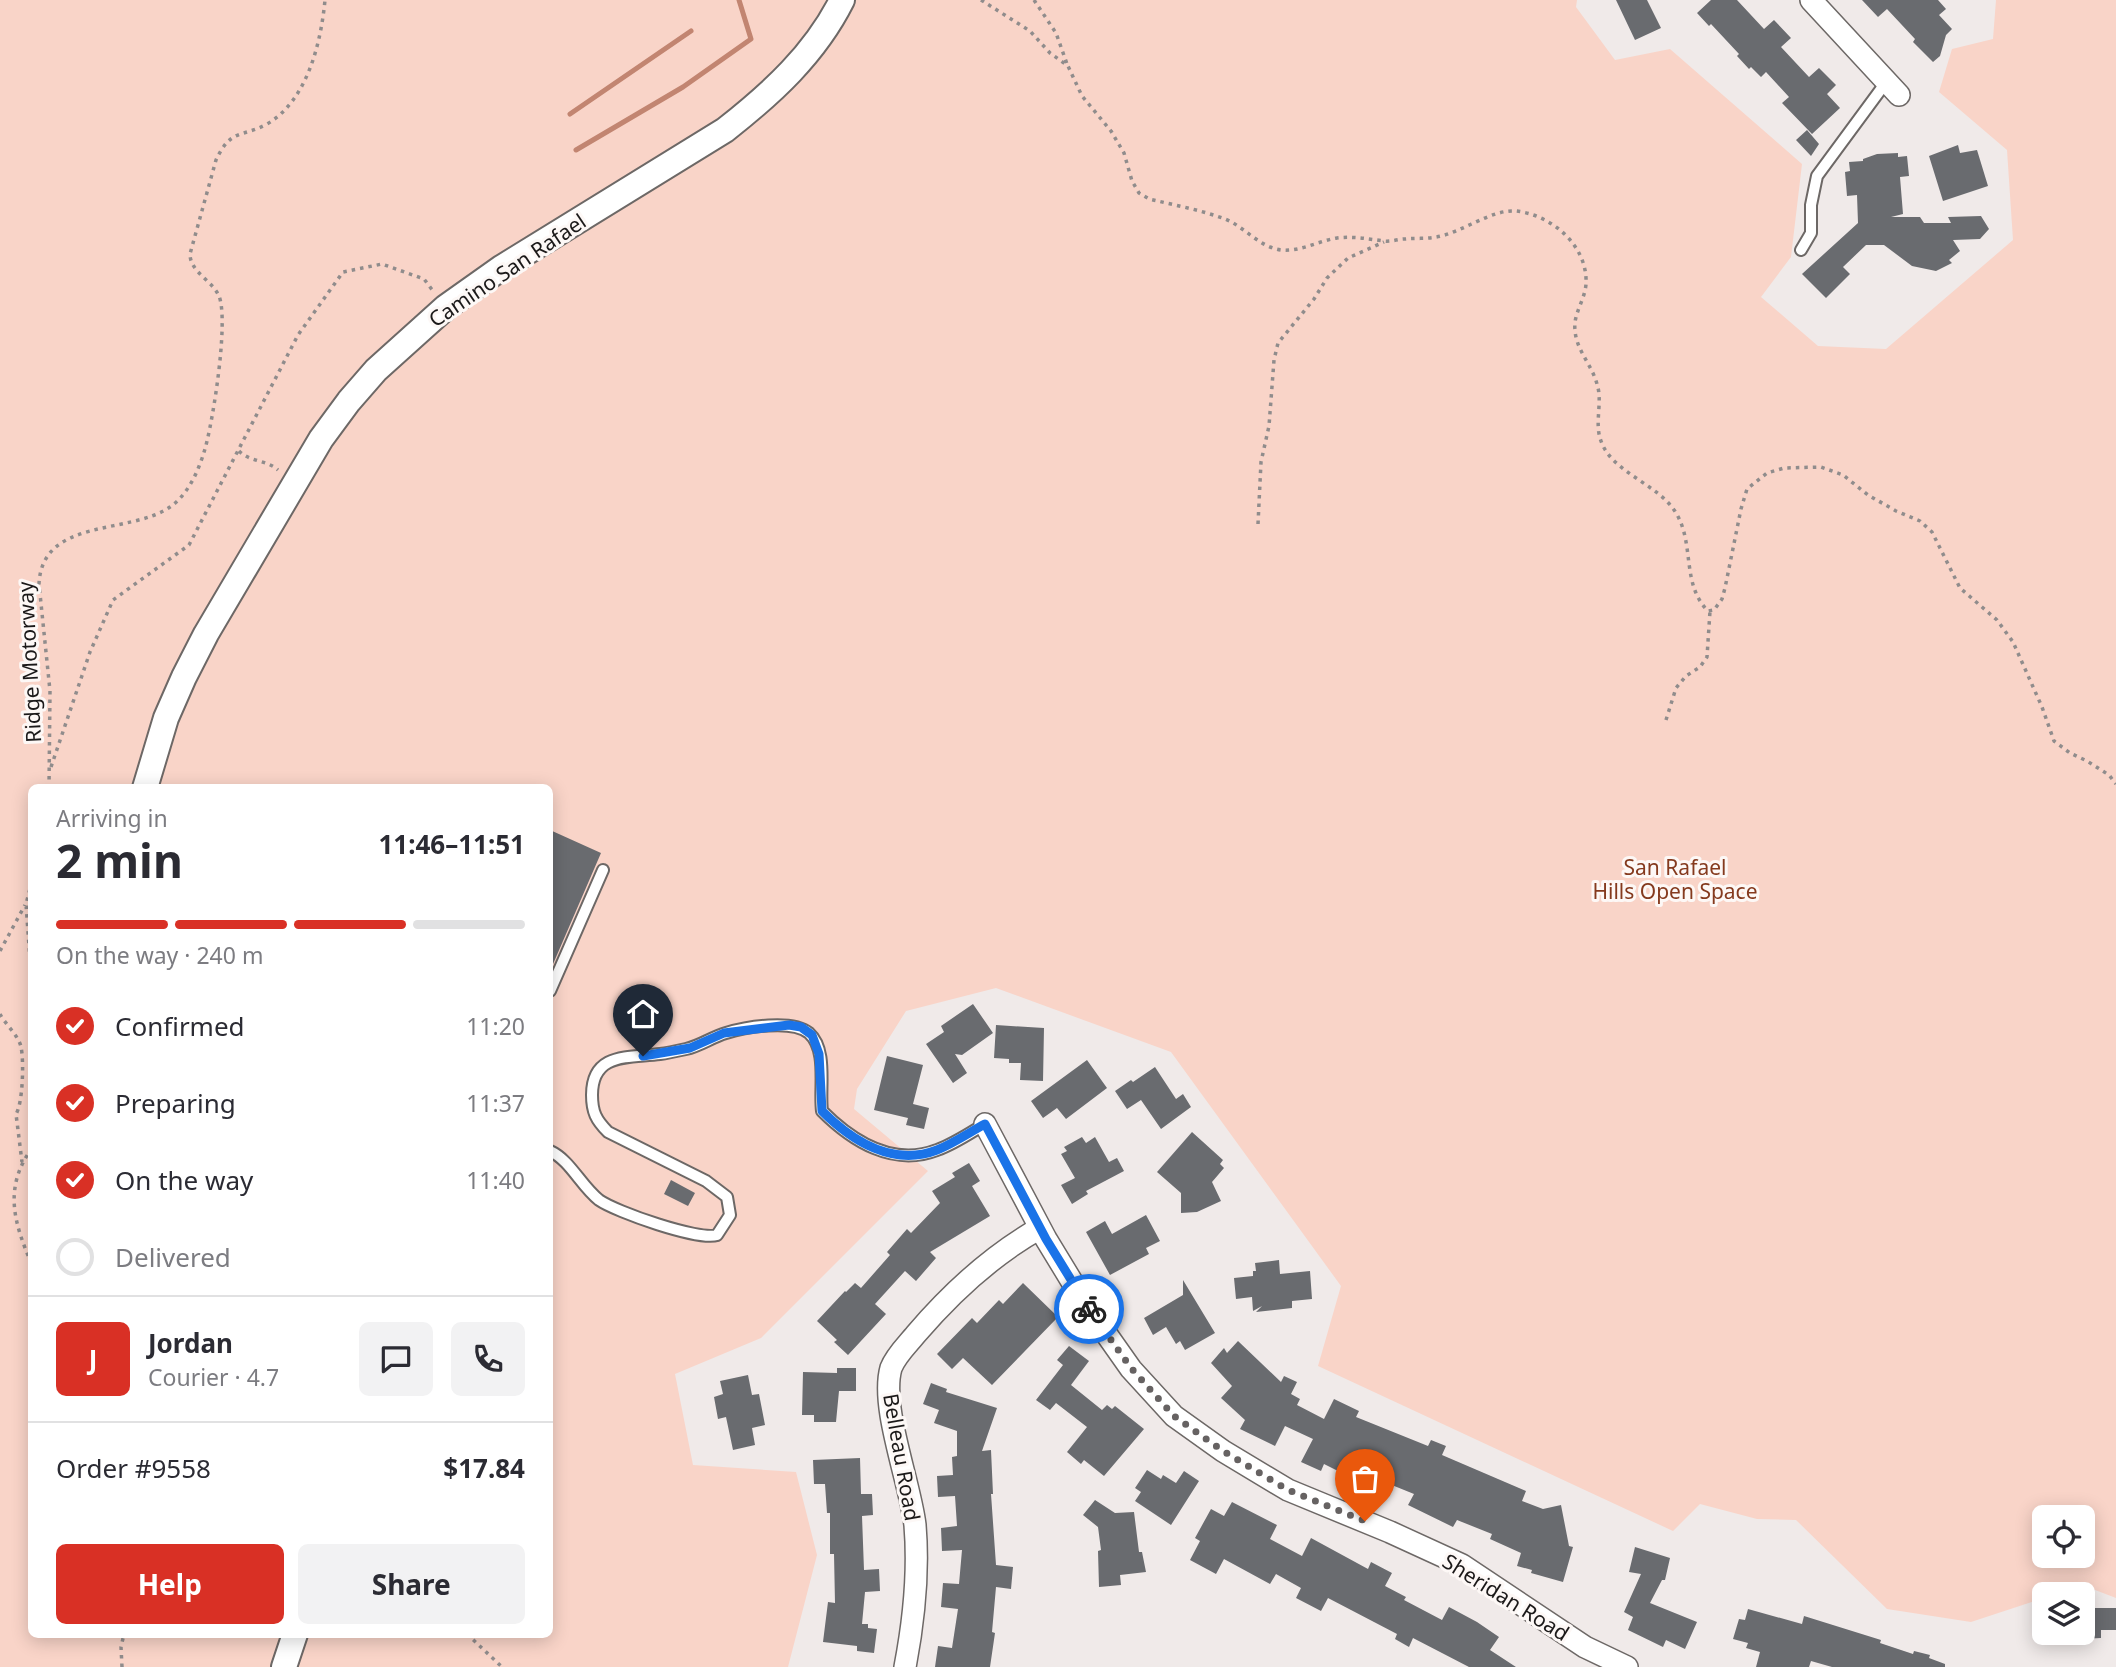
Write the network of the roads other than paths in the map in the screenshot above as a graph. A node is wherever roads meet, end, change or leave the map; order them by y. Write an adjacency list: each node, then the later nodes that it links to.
1 (842, 0): 5 (street, Camino San Rafael)
2 (1811, 0): 3 (street)
3 (1893, 88): 4 (lane)
4 (1801, 250)
5 (146, 784)
6 (603, 870): 7 (lane)
7 (553, 984)
8 (985, 1124): 9 (lane); 10 (street, Sheridan Road)
9 (553, 1153)
10 (1040, 1228): 13 (street, Belleau Road); 14 (street, Sheridan Road)
11 (294, 1638): 12 (street)
12 (284, 1667)
13 (905, 1667)
14 (1627, 1667)

